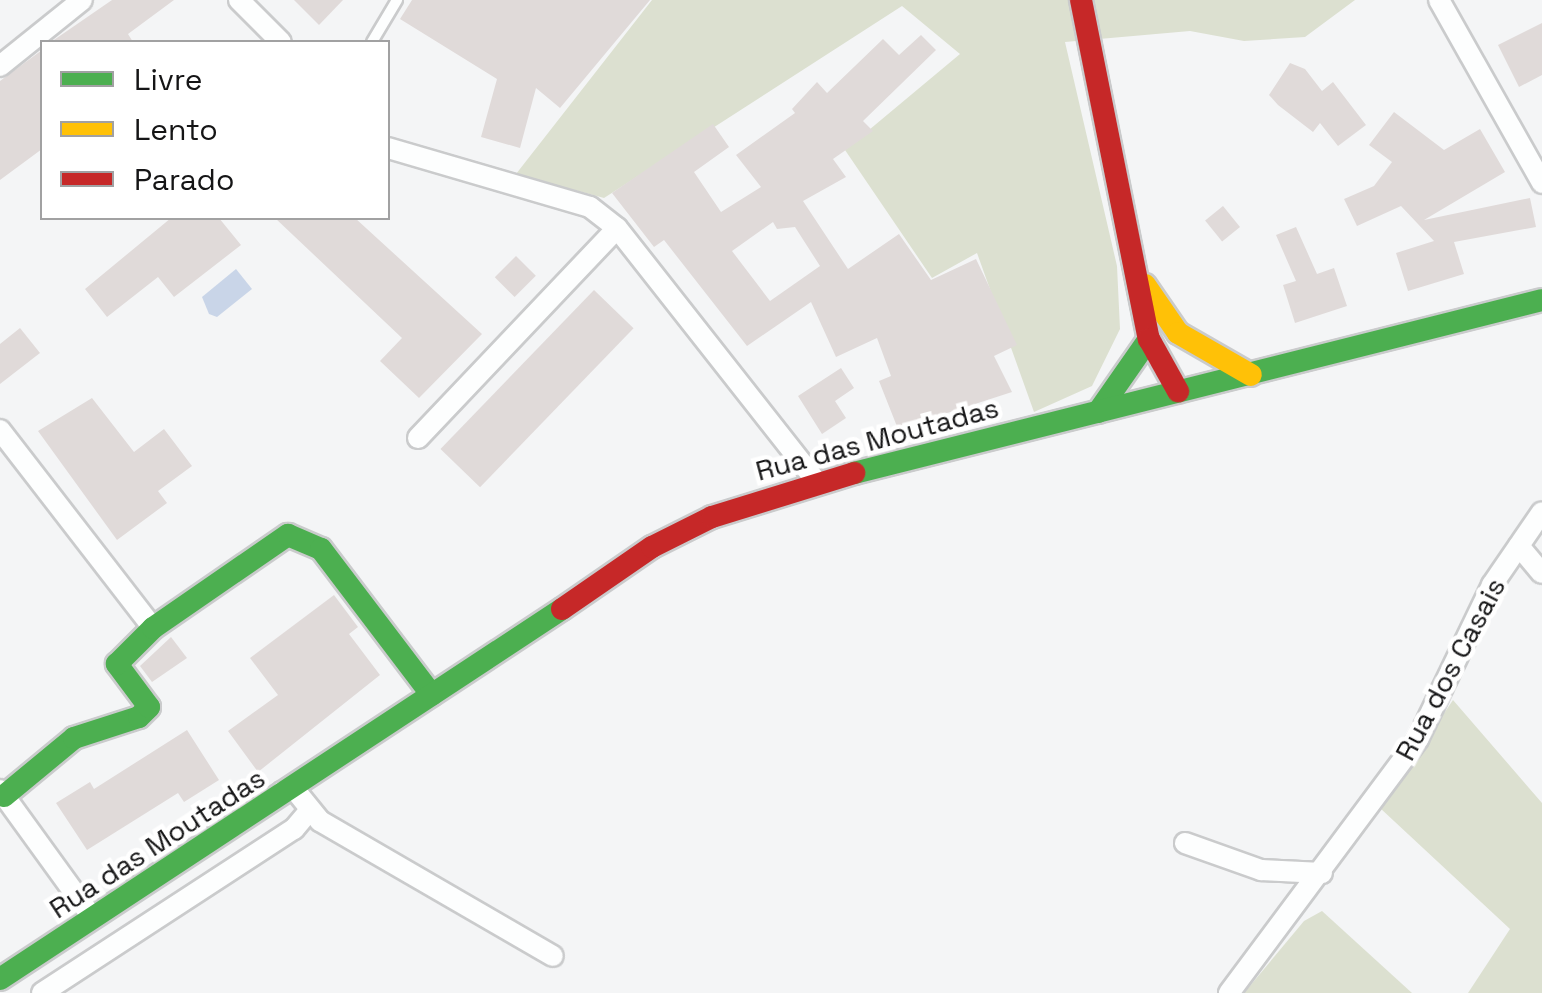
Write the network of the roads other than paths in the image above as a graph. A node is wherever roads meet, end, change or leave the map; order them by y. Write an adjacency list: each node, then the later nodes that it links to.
1 (82, 0): 8 (street)
2 (238, 0): 6 (street)
3 (397, 0): 7 (lane)
4 (1082, 0): 12 (main road)
5 (1439, 0): 10 (street)
6 (279, 40)
7 (373, 40)
8 (0, 66)
9 (390, 149): 11 (street)
10 (1542, 183)
11 (618, 228): 20 (street); 21 (street)
12 (1138, 275): 14 (main road); 15 (main road)
13 (1542, 300): 16 (main road, Rua das Moutadas)
14 (1178, 333): 16 (main road); 17 (main road)
15 (1149, 339): 17 (main road); 18 (main road)
16 (1251, 375): 17 (main road, Rua das Moutadas)
17 (1178, 391): 18 (main road, Rua das Moutadas)
18 (1098, 412): 21 (main road, Rua das Moutadas)
19 (0, 430): 25 (street)
20 (418, 438)
21 (817, 482): 26 (main road, Rua das Moutadas)
22 (1542, 512): 23 (street, Rua dos Casais)
23 (1520, 546): 24 (street); 31 (street, Rua dos Casais)
24 (1542, 573)
25 (153, 628): 26 (main road); 28 (main road)
26 (432, 696): 27 (main road, Rua das Moutadas)
27 (295, 790): 29 (street, Rua das Moutadas); 32 (street, Rua das Moutadas); 35 (main road, Rua das Moutadas)
28 (2, 793): 32 (street)
29 (310, 810): 33 (street); 36 (street)
30 (1185, 843): 31 (street)
31 (1322, 873): 37 (street, Rua dos Casais)
32 (86, 909): 34 (street, Rua das Moutadas)
33 (553, 956)
34 (0, 964)
35 (0, 979)
36 (42, 993)
37 (1229, 993)

